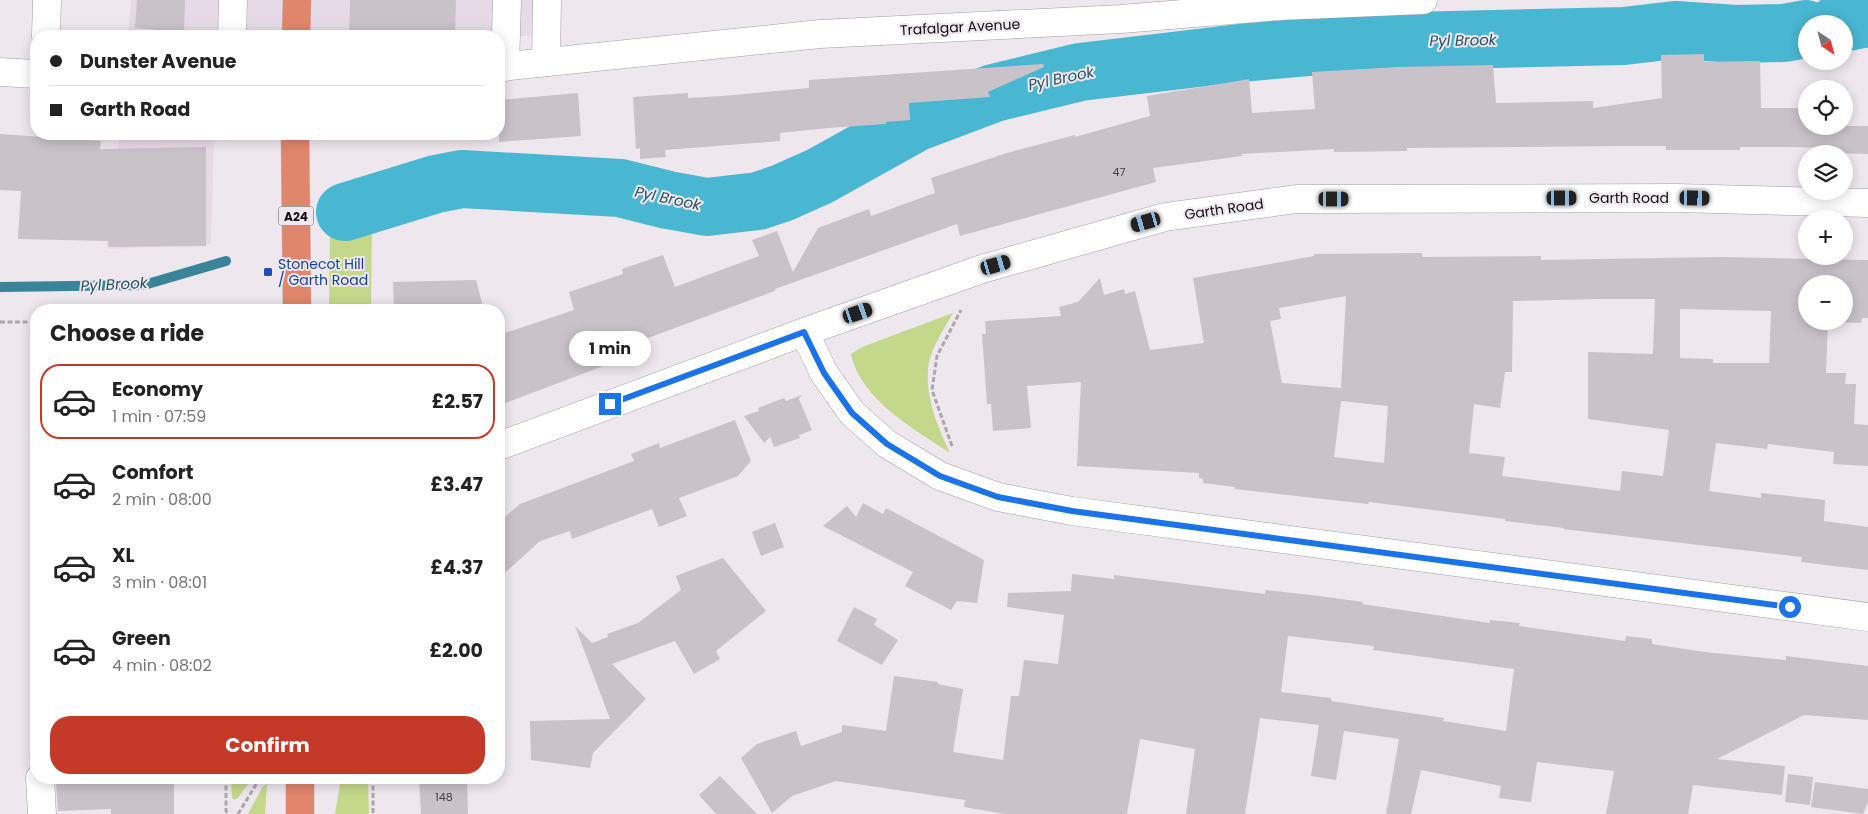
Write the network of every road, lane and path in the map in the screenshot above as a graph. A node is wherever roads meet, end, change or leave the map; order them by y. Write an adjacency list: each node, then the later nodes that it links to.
1 (47, 0): 7 (street)
2 (233, 0): 8 (street)
3 (297, 0): 9 (highway)
4 (507, 0): 10 (street)
5 (546, 0): 11 (street)
6 (1423, 0): 11 (street, Trafalgar Avenue)
7 (46, 30)
8 (232, 30)
9 (296, 30)
10 (505, 30)
11 (546, 62): 12 (street, Trafalgar Avenue)
12 (505, 67)
13 (0, 72): 14 (street)
14 (30, 74)
15 (295, 140): 18 (highway, A24)
16 (1868, 202): 17 (street, Garth Road)
17 (982, 269): 21 (street, Garth Road); 23 (path)
18 (297, 304)
19 (0, 322): 20 (path)
20 (30, 322)
21 (804, 332): 22 (street, Garth Road); 23 (street)
22 (505, 444)
23 (969, 487): 24 (street)
24 (1868, 617)
25 (40, 784): 30 (street)
26 (226, 784): 31 (path)
27 (256, 784): 32 (path)
28 (300, 784): 33 (highway)
29 (372, 784): 34 (path)
30 (42, 814)
31 (228, 814)
32 (238, 814)
33 (300, 814)
34 (374, 814)

